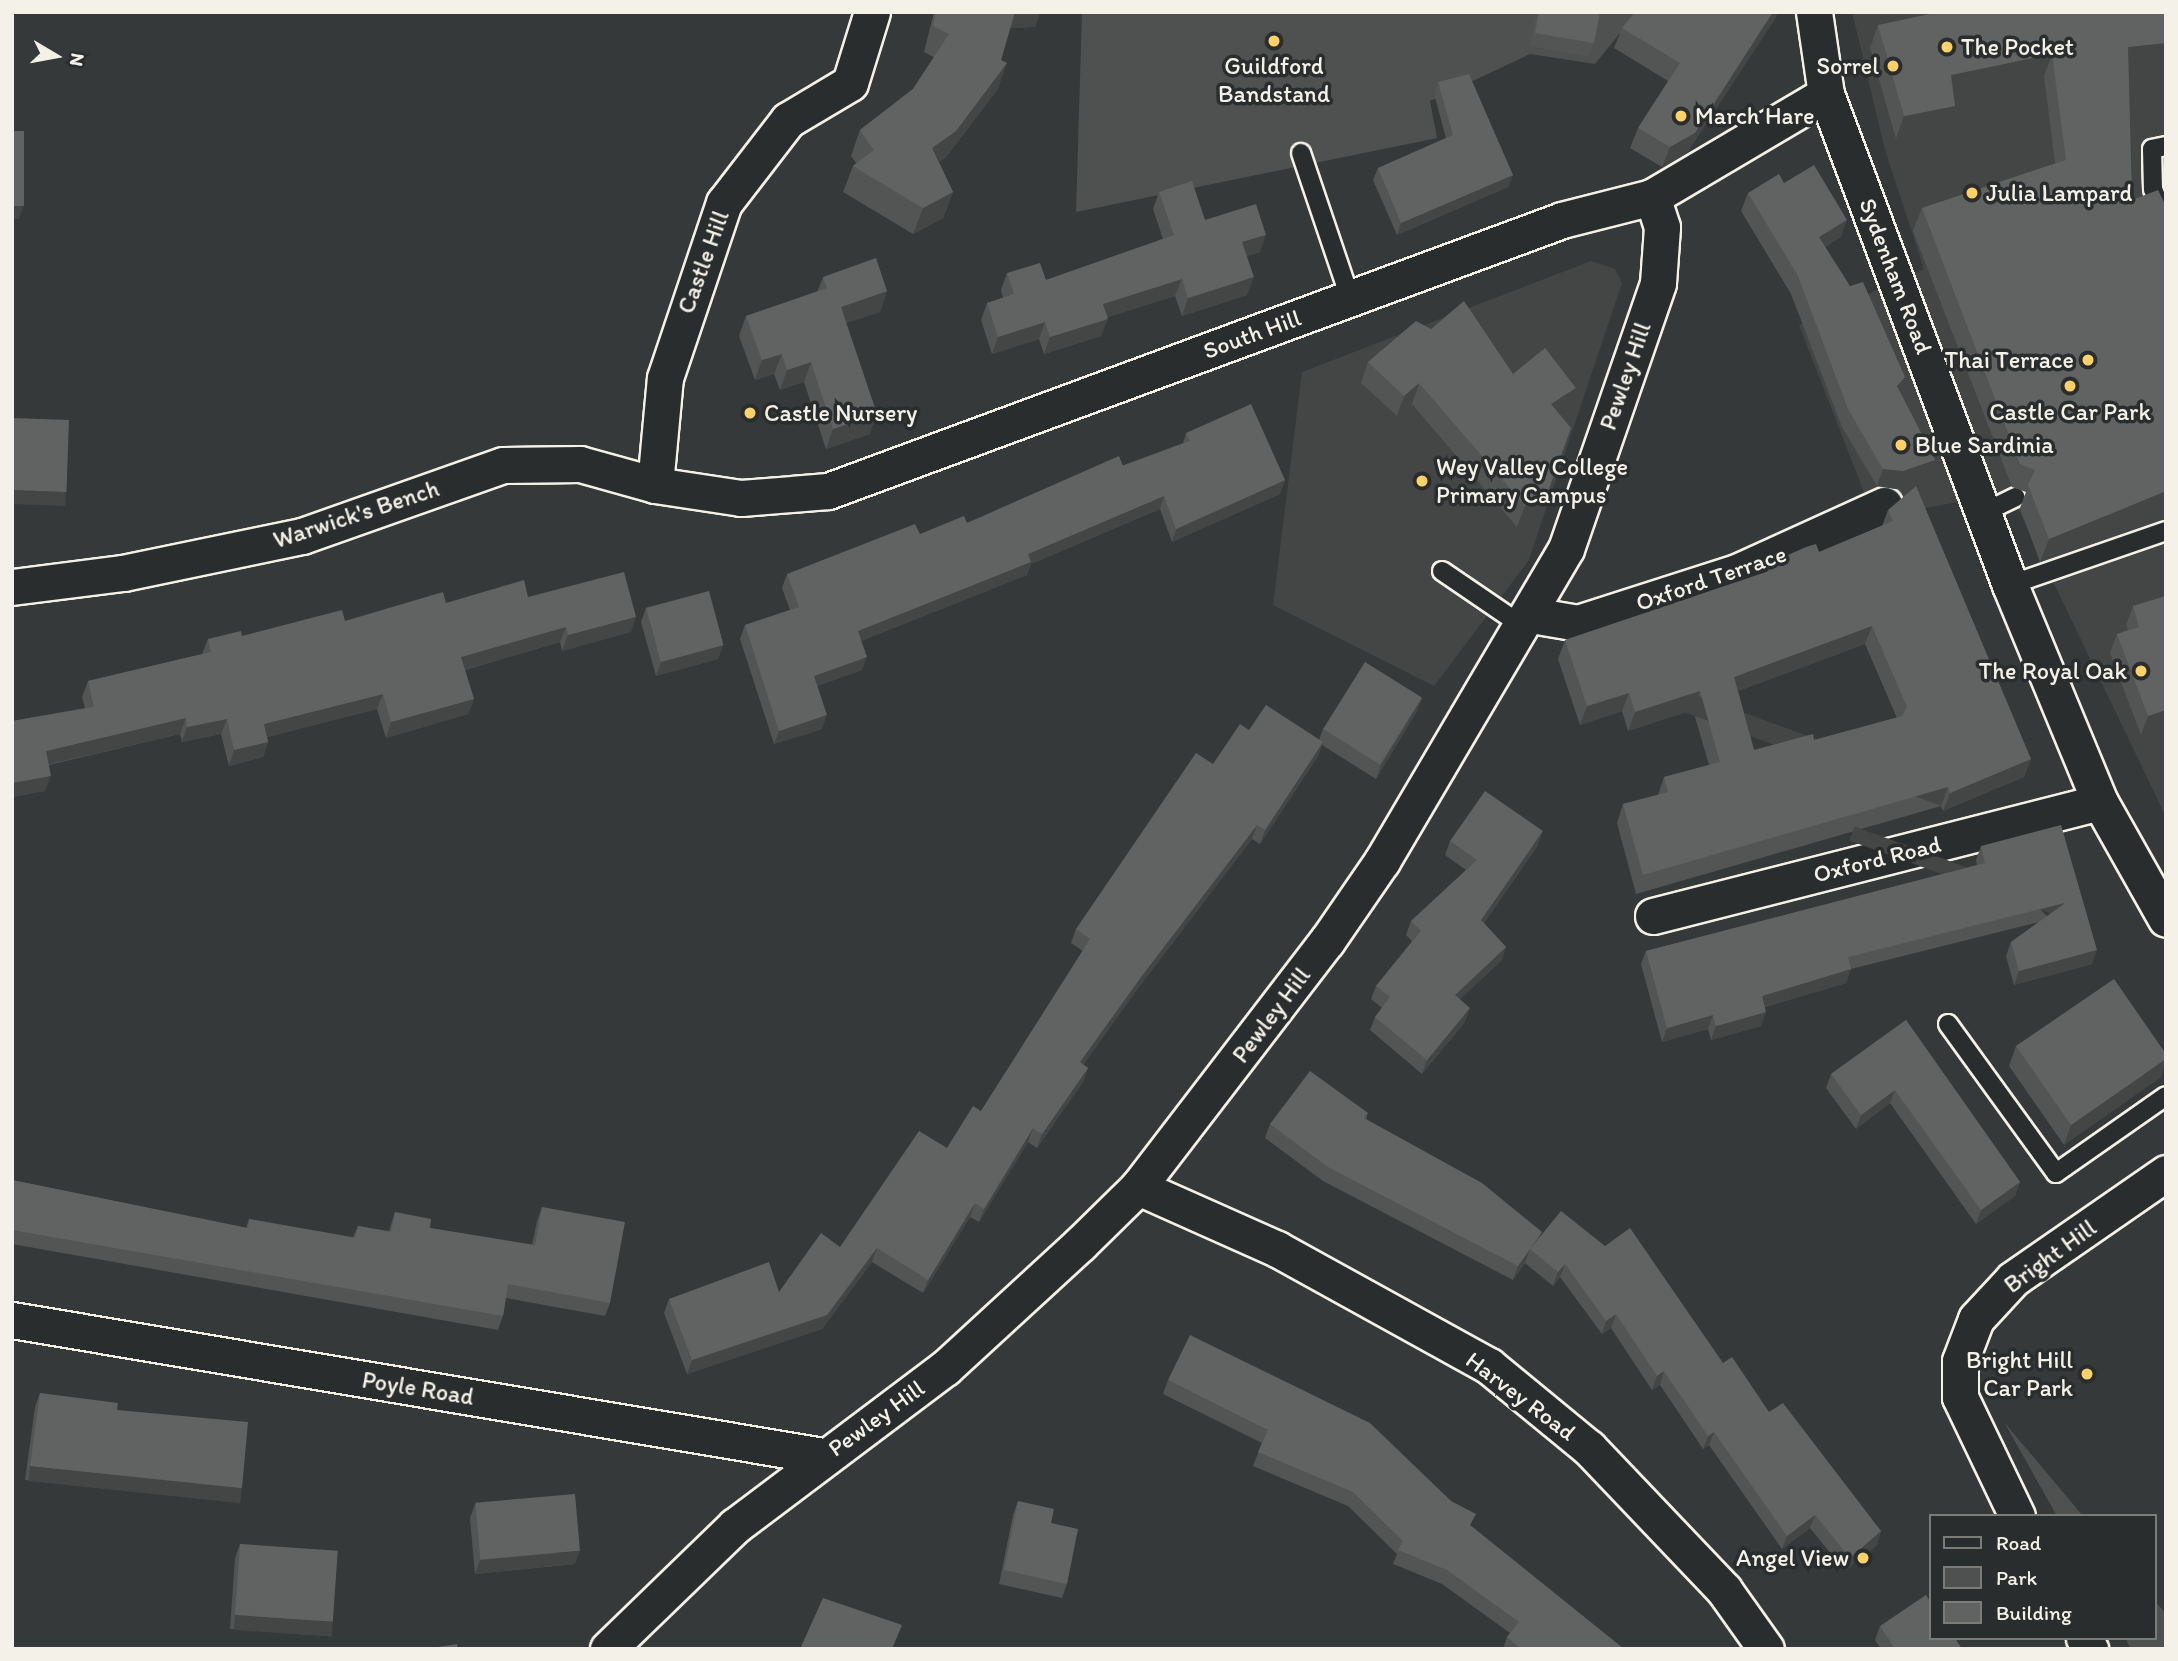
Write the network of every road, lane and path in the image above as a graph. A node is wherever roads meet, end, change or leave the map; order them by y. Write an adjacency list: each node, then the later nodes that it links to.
1 (872, 12): 9 (street, Castle Hill)
2 (1814, 12): 3 (street, Sydenham Road)
3 (1826, 94): 6 (street, South Hill); 12 (street, Sydenham Road)
4 (2166, 146): 7 (lane)
5 (1301, 153): 8 (lane)
6 (1652, 197): 8 (street, South Hill); 17 (street, Pewley Hill)
7 (2166, 222)
8 (1350, 299): 9 (street, South Hill)
9 (655, 485): 16 (street, Warwick's Bench)
10 (2016, 497): 12 (lane)
11 (1884, 505): 17 (street, Oxford Terrace)
12 (1985, 512): 15 (street, Sydenham Road)
13 (2166, 531): 15 (lane)
14 (1442, 571): 17 (lane)
15 (2010, 585): 18 (street, Sydenham Road)
16 (12, 587)
17 (1527, 621): 24 (street, Pewley Hill)
18 (2100, 802): 19 (street, Oxford Road); 20 (street, Sydenham Road)
19 (1653, 916)
20 (2166, 919)
21 (1948, 1024): 22 (lane)
22 (2166, 1096)
23 (2166, 1172): 27 (street, Bright Hill)
24 (1138, 1187): 26 (street, Pewley Hill); 29 (street, Harvey Road)
25 (12, 1320): 26 (street, Poyle Road)
26 (823, 1456): 28 (street, Pewley Hill)
27 (2016, 1514)
28 (608, 1649)
29 (1766, 1649)

